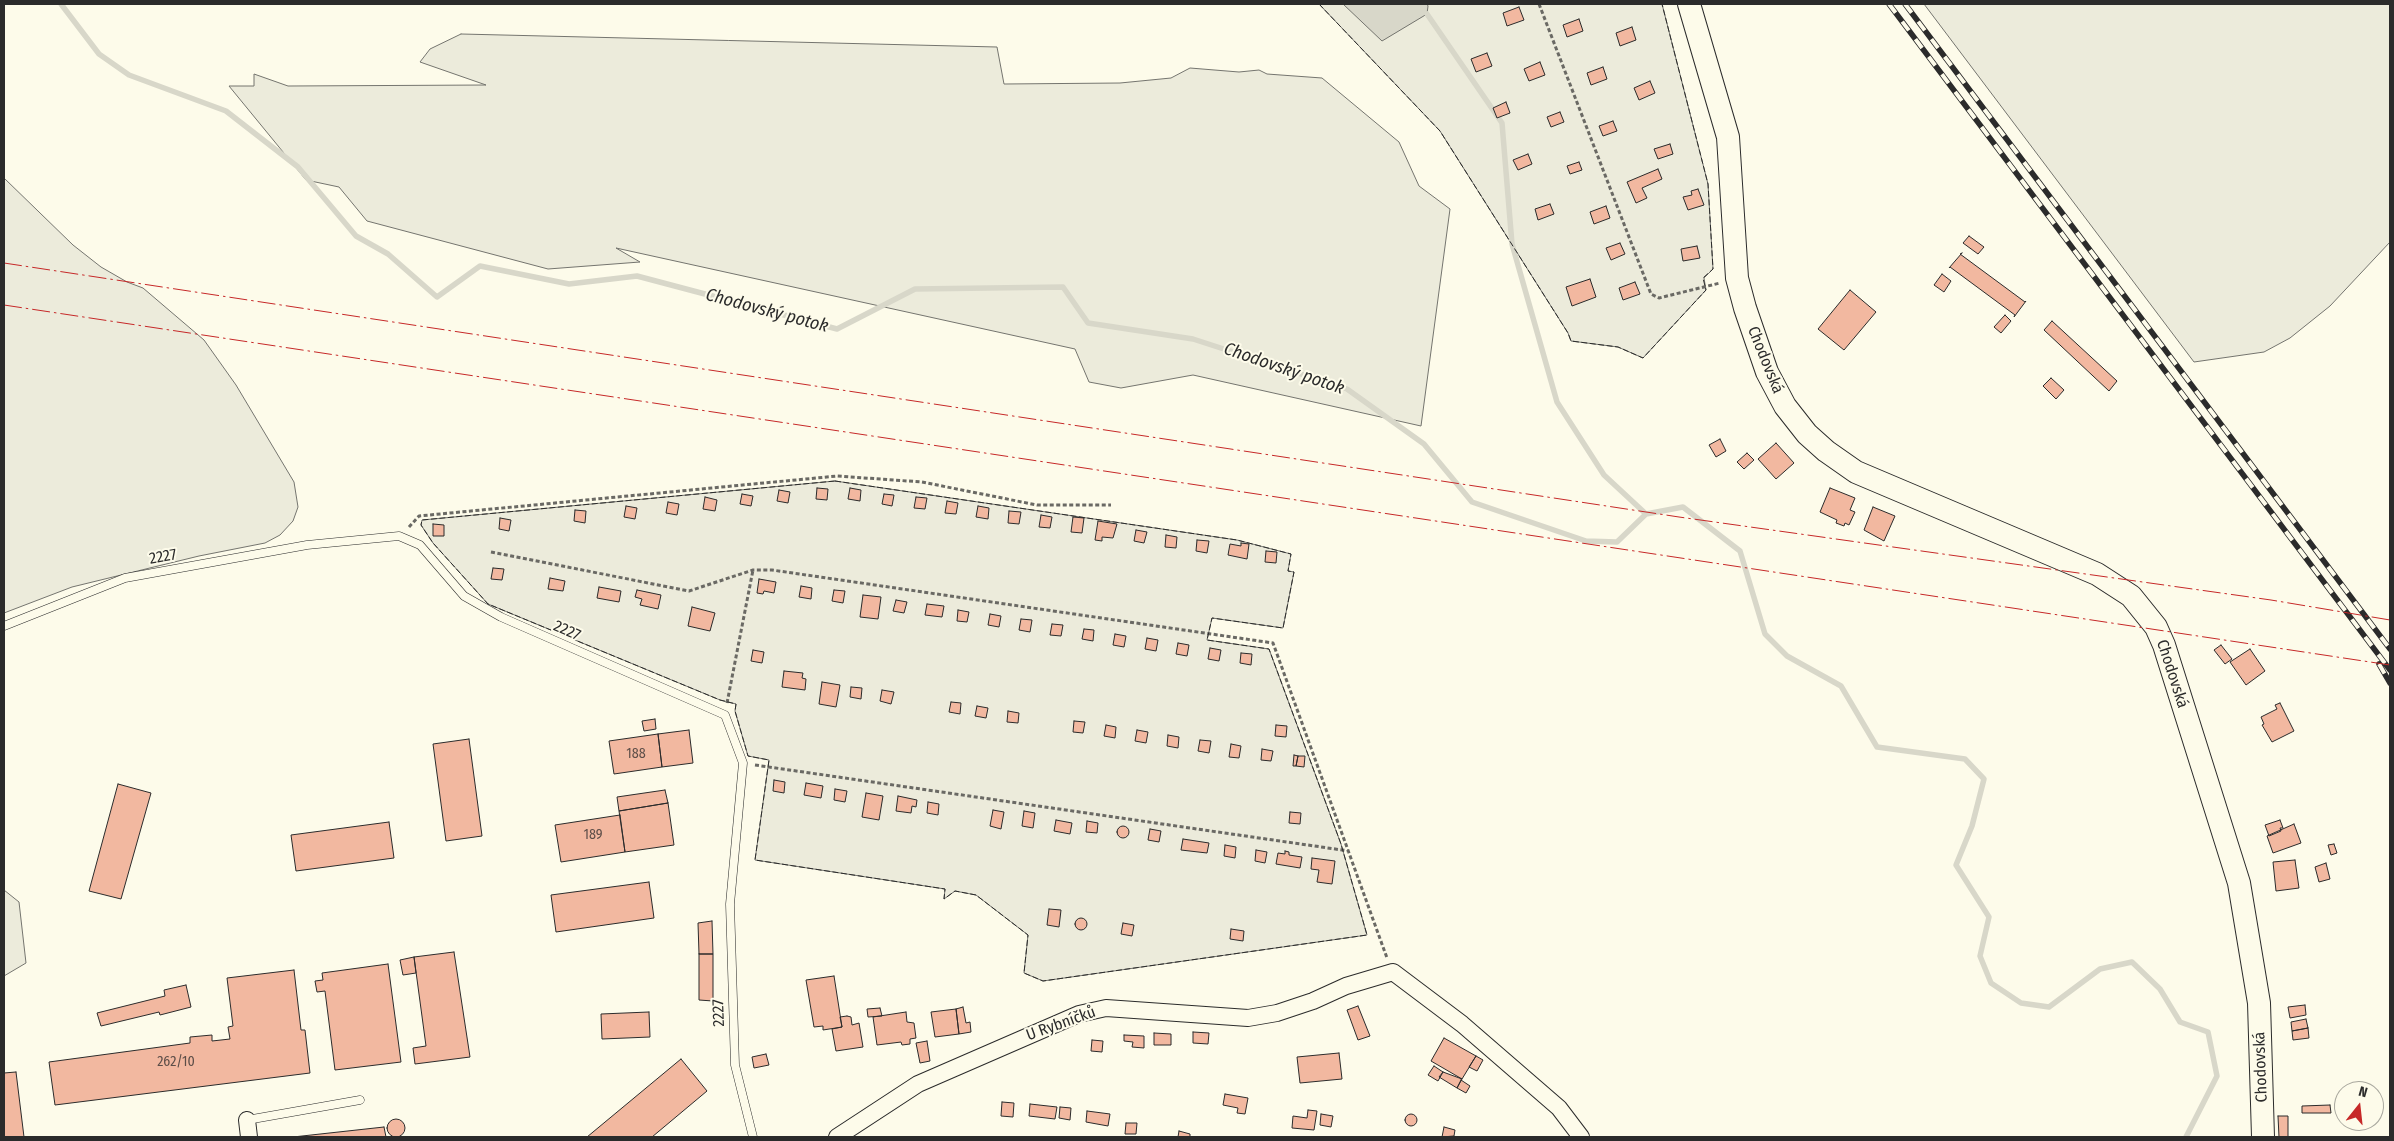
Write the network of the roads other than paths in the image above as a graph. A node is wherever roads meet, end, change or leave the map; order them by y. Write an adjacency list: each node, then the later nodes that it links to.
1 (1689, 4): 9 (street, Chodovská)
2 (4, 626): 6 (lane, 2227)
3 (360, 1100): 4 (lane)
4 (246, 1120): 5 (street)
5 (249, 1137)
6 (753, 1137)
7 (837, 1137): 8 (street, U Rybníčků)
8 (1581, 1137)
9 (2263, 1137)

